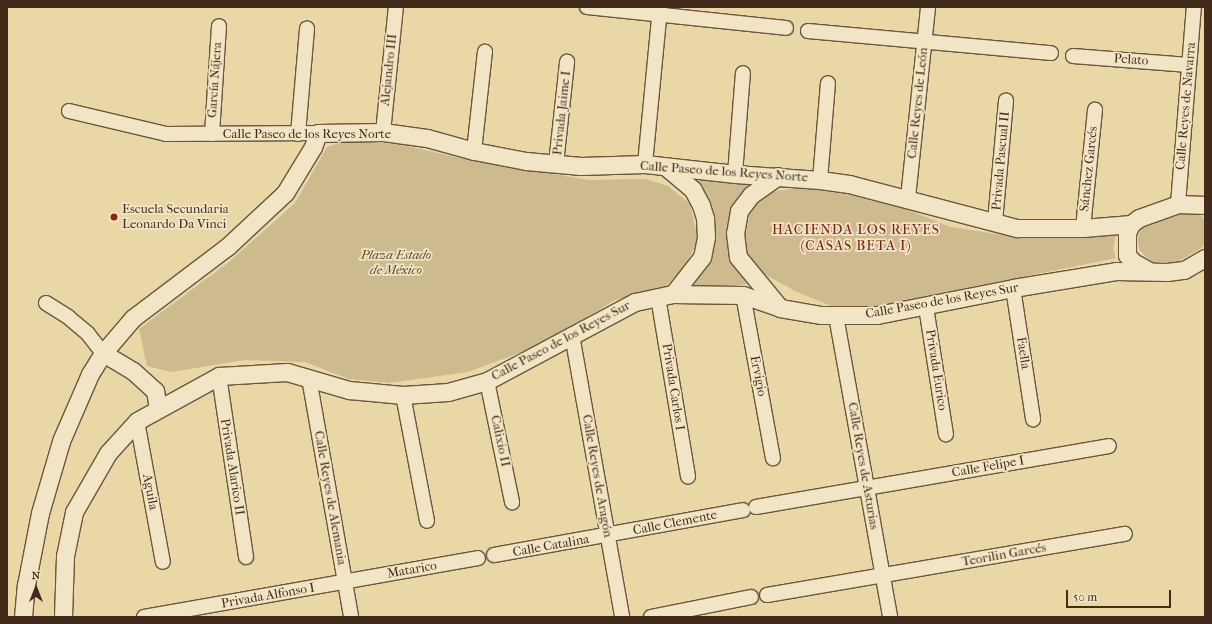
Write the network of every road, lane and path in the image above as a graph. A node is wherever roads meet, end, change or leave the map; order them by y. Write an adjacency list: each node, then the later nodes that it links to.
1 (396, 7): 21 (street, Alejandro III)
2 (587, 7): 5 (street)
3 (928, 7): 10 (street, Calle Reyes de León)
4 (1194, 7): 15 (street, Calle Reyes de Navarra)
5 (660, 10): 8 (street); 27 (street)
6 (219, 26): 23 (street, García Nájera)
7 (307, 28): 24 (street)
8 (786, 28)
9 (808, 31): 10 (street)
10 (924, 41): 12 (street); 32 (street, Calle Reyes de León)
11 (485, 52): 25 (street)
12 (1051, 53)
13 (1073, 56): 15 (street, Pelato)
14 (567, 62): 26 (street, Privada Jaime I)
15 (1189, 65): 33 (street, Calle Reyes de Navarra)
16 (744, 73): 29 (street)
17 (828, 84): 31 (street)
18 (1006, 100): 35 (street, Privada Pascual II)
19 (1095, 110): 37 (street, Sánchez Garcés)
20 (69, 111): 23 (street, Calle Paseo de los Reyes Norte)
21 (383, 132): 22 (street, Calle Paseo de los Reyes Norte); 25 (street, Calle Paseo de los Reyes Norte)
22 (318, 133): 24 (street, Calle Paseo de los Reyes Norte); 48 (street)
23 (212, 134): 24 (street, Calle Paseo de los Reyes Norte)
24 (298, 134)
25 (474, 151): 26 (street, Calle Paseo de los Reyes Norte)
26 (556, 164): 27 (street, Calle Paseo de los Reyes Norte)
27 (645, 164): 28 (street, Calle Paseo de los Reyes Norte)
28 (666, 168): 29 (street, Calle Paseo de los Reyes Norte); 42 (street)
29 (735, 174): 30 (street, Calle Paseo de los Reyes Norte)
30 (778, 176): 31 (street, Calle Paseo de los Reyes Norte); 45 (street)
31 (820, 180): 32 (street, Calle Paseo de los Reyes Norte)
32 (908, 198): 35 (street, Calle Paseo de los Reyes Norte)
33 (1178, 204): 34 (street, Calle Paseo de los Reyes Norte); 36 (street, Calle Paseo de los Reyes Norte)
34 (1204, 206)
35 (995, 222): 37 (street, Calle Paseo de los Reyes Norte)
36 (1131, 224): 37 (street, Calle Paseo de los Reyes Norte); 39 (street)
37 (1083, 228)
38 (1205, 258): 39 (street, Calle Paseo de los Reyes Sur)
39 (1149, 271): 40 (street, Calle Paseo de los Reyes Sur)
40 (1013, 288): 44 (street, Calle Paseo de los Reyes Sur); 54 (street, Faella)
41 (743, 295): 42 (street, Calle Paseo de los Reyes Sur); 45 (street, Calle Paseo de los Reyes Sur); 58 (street, Ervigio)
42 (666, 296): 47 (street, Calle Paseo de los Reyes Sur); 59 (street, Privada Carlos I)
43 (46, 303): 48 (street)
44 (926, 306): 46 (street, Calle Paseo de los Reyes Sur); 56 (street, Privada Eurico)
45 (780, 308): 46 (street, Calle Paseo de los Reyes Sur)
46 (836, 316): 60 (street, Calle Reyes de Asturias)
47 (572, 335): 51 (street, Calle Paseo de los Reyes Sur); 65 (street, Calle Reyes de Aragón)
48 (103, 353): 53 (street); 74 (street)
49 (219, 376): 50 (street, Calle Paseo de los Reyes Sur); 53 (street, Calle Paseo de los Reyes Sur); 67 (street, Privada Alarico II)
50 (309, 378): 52 (street, Calle Paseo de los Reyes Sur); 71 (street, Calle Reyes de Alemania)
51 (487, 381): 52 (street, Calle Paseo de los Reyes Sur); 61 (street, Calixio II)
52 (403, 395): 63 (street)
53 (158, 408): 55 (street, Calle Paseo de los Reyes Sur)
54 (1033, 419)
55 (137, 421): 69 (street, Aguila); 75 (street, Calle Paseo de los Reyes Sur)
56 (946, 434)
57 (1109, 446): 60 (street, Calle Felipe I)
58 (773, 458)
59 (688, 477)
60 (867, 488): 62 (street, Calle Felipe I); 70 (street, Calle Reyes de Asturias)
61 (512, 502)
62 (750, 509): 65 (street, Calle Clemente)
63 (427, 521)
64 (1125, 534): 70 (street, Teorilin Garcés)
65 (608, 536): 66 (street, Calle Catalina); 78 (street, Calle Reyes de Aragón)
66 (494, 555)
67 (246, 557)
68 (478, 558): 71 (street, Matarico)
69 (163, 562)
70 (882, 576): 72 (street, Teorilin Garcés); 80 (street, Calle Reyes de Asturias)
71 (345, 582): 76 (street, Privada Alfonso I); 77 (street, Calle Reyes de Alemania)
72 (767, 595)
73 (751, 597): 79 (street)
74 (23, 617)
75 (63, 617)
76 (144, 617)
77 (351, 617)
78 (622, 617)
79 (651, 617)
80 (890, 617)

